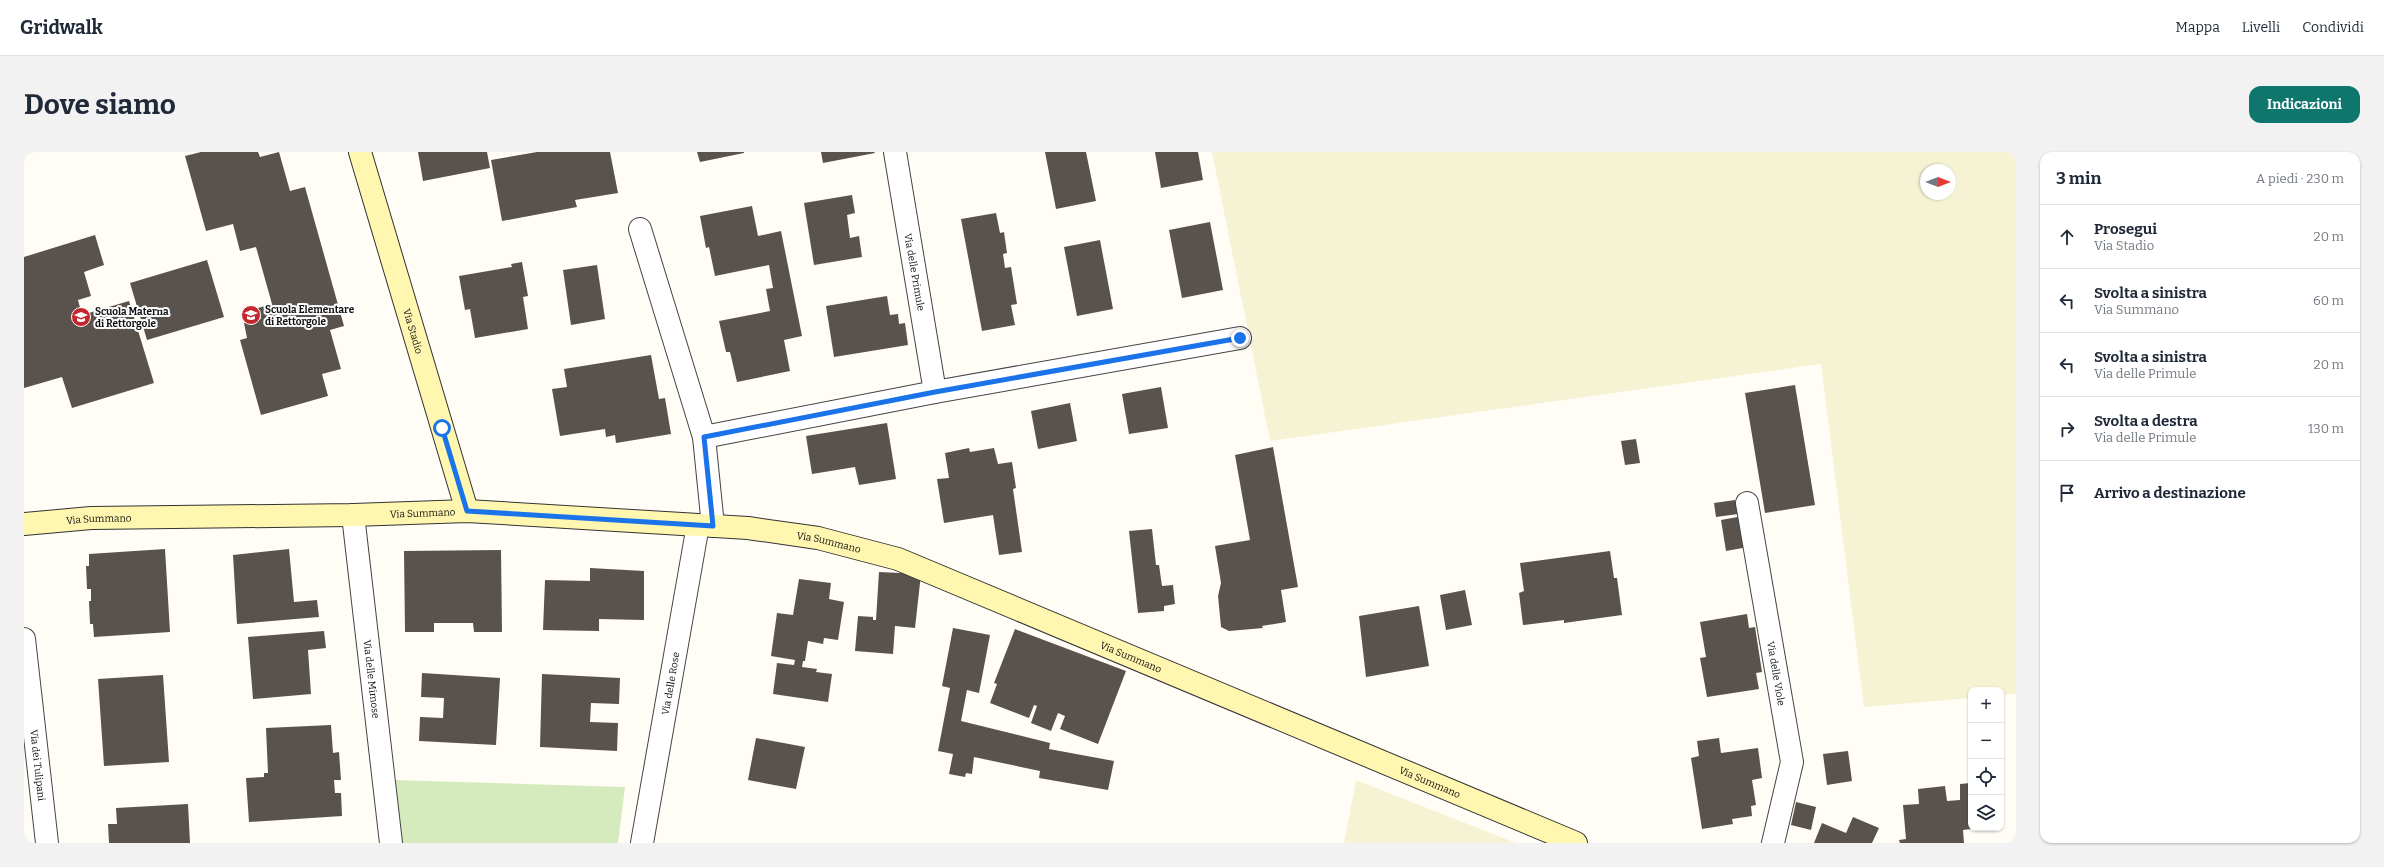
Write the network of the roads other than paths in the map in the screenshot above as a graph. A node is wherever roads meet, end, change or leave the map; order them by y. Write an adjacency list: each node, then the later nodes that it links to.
1 (360, 152): 8 (main road, Via Stadio)
2 (895, 152): 5 (street, Via delle Primule)
3 (640, 229): 6 (street)
4 (1240, 338): 5 (street)
5 (935, 392): 6 (street)
6 (704, 437): 11 (street)
7 (1747, 503): 17 (street, Via delle Viole)
8 (467, 511): 9 (main road, Via Summano); 11 (main road, Via Summano)
9 (353, 515): 10 (main road, Via Summano); 14 (street, Via delle Mimose)
10 (24, 524)
11 (706, 525): 15 (street, Via delle Rose); 16 (main road, Via Summano)
12 (24, 639): 13 (street, Via dei Tulipani)
13 (47, 843)
14 (391, 843)
15 (642, 843)
16 (1576, 843)
17 (1773, 843)

